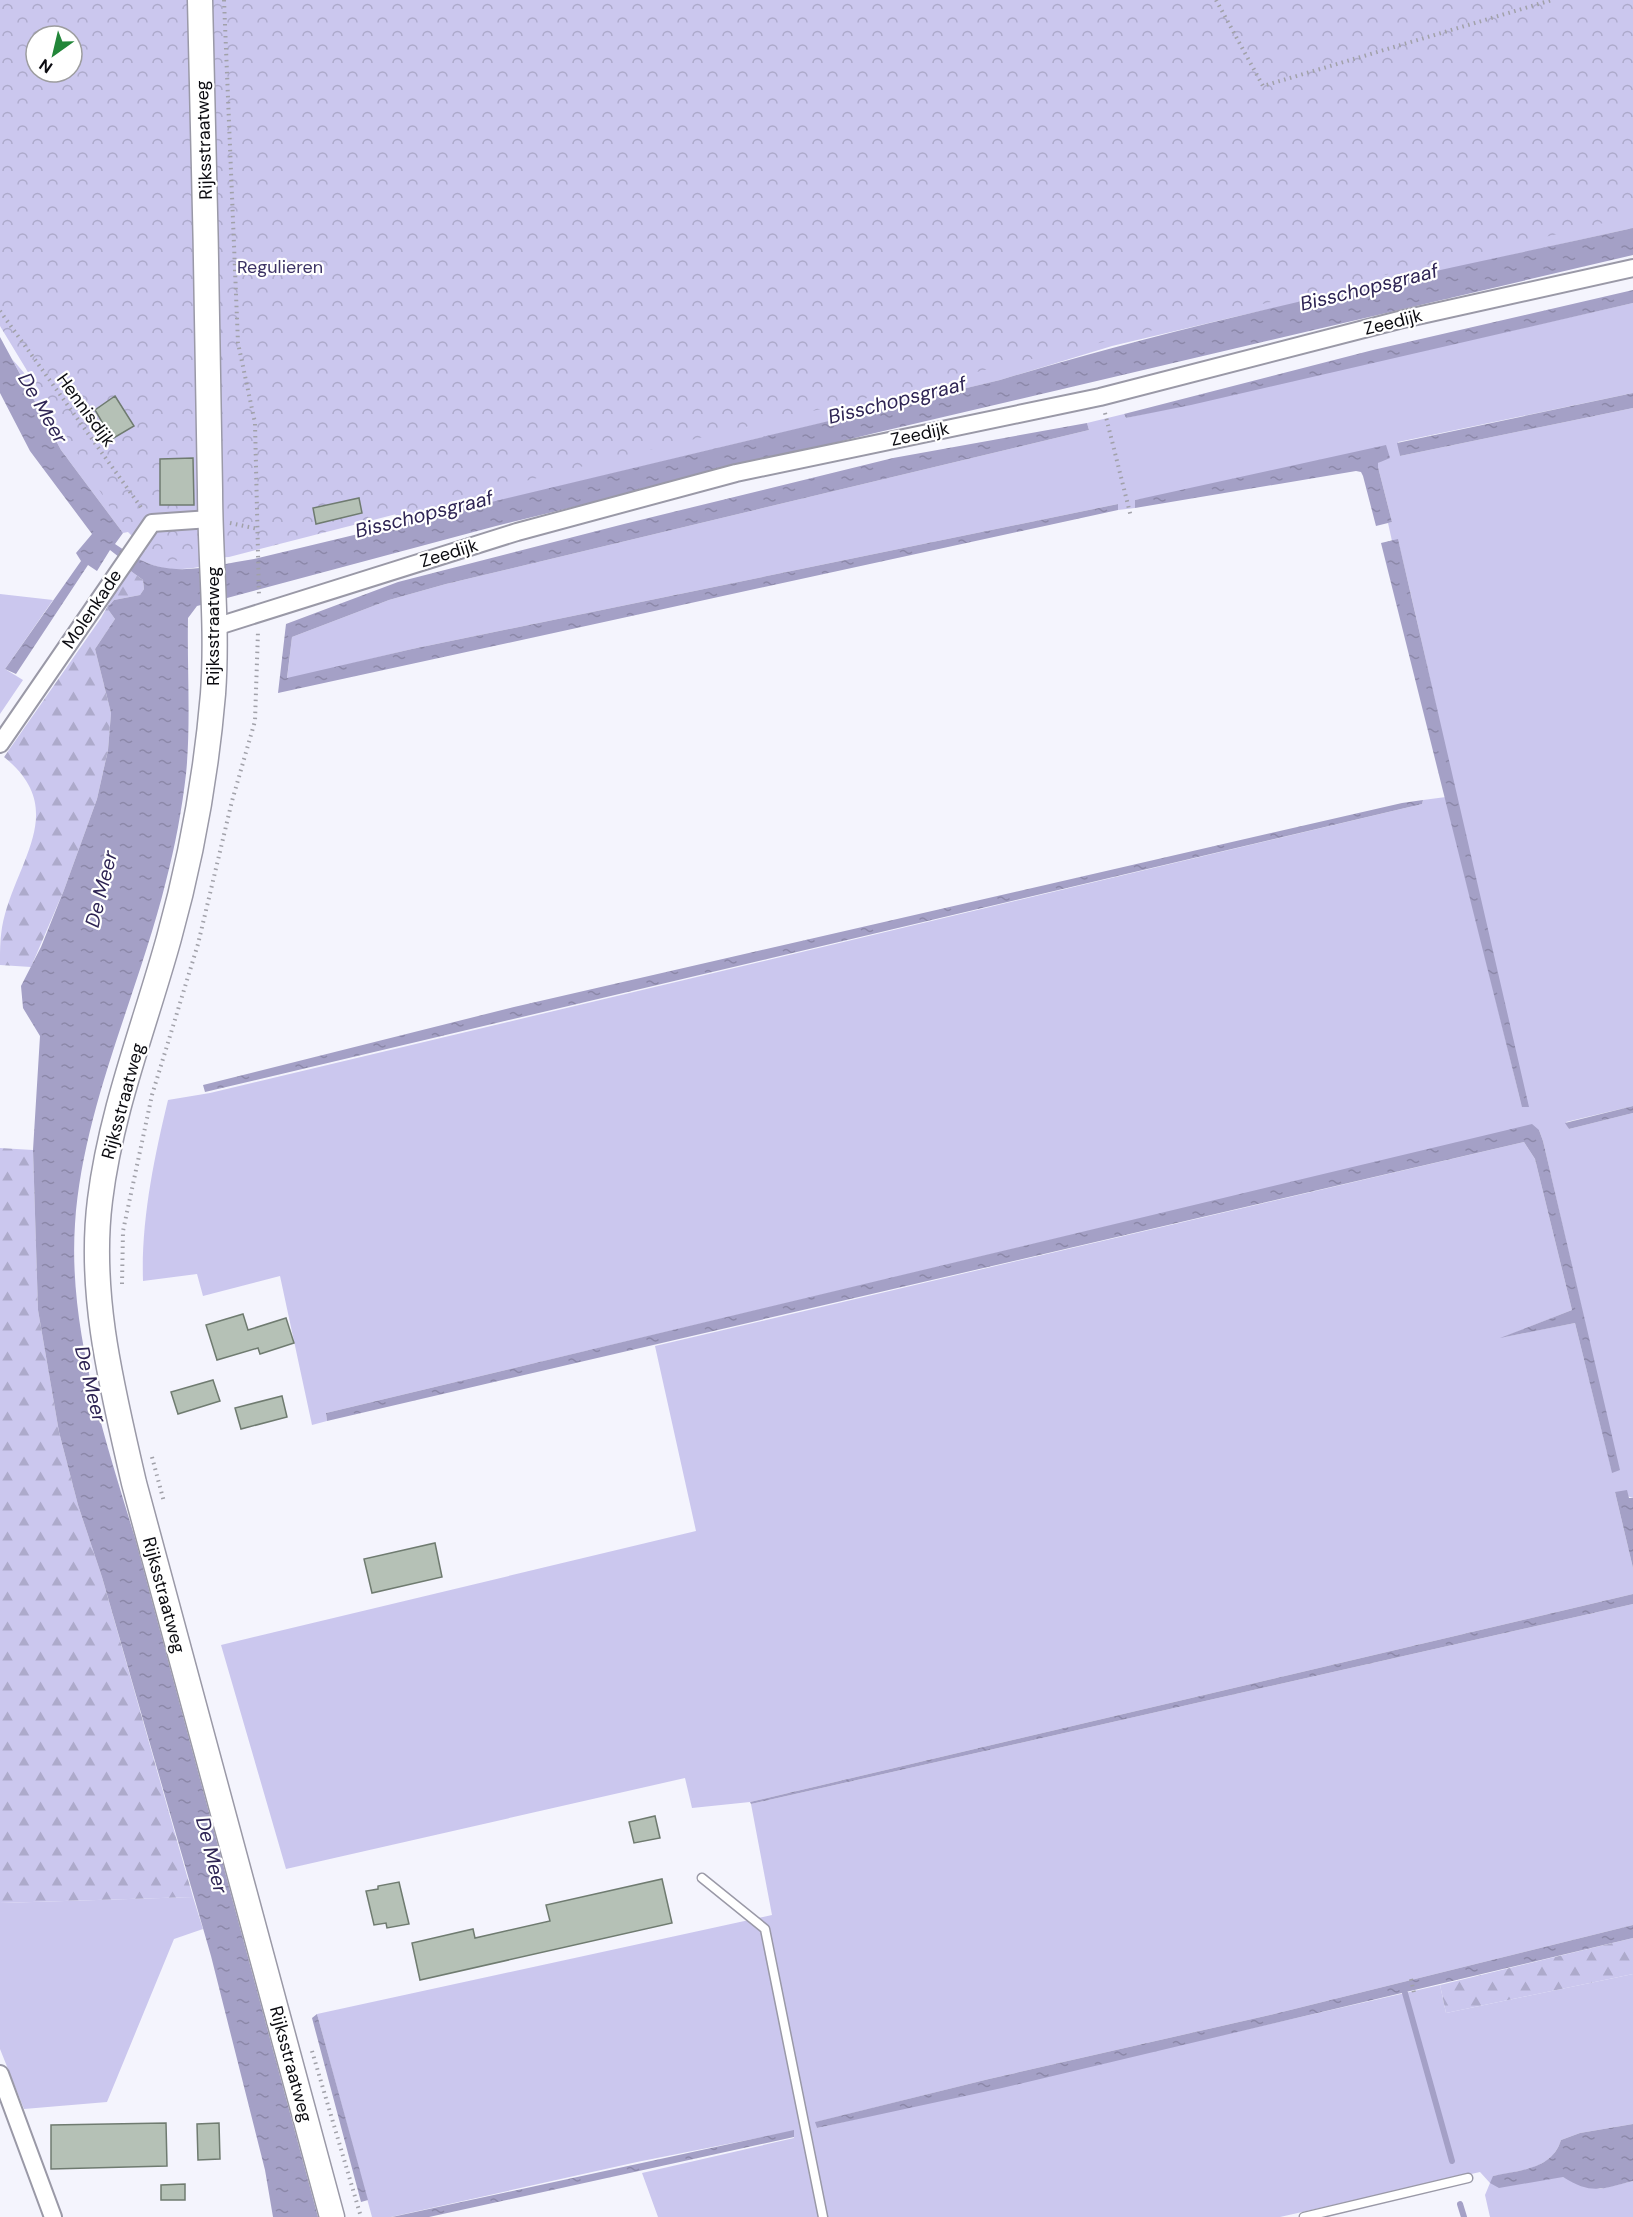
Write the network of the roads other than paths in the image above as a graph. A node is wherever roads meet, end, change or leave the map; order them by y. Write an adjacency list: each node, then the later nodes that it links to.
1 (200, 0): 3 (main road, Rijksstraatweg)
2 (1633, 268): 4 (street, Zeedijk)
3 (210, 519): 4 (main road, Rijksstraatweg); 5 (street, Molenkade)
4 (215, 617): 10 (main road, Rijksstraatweg)
5 (0, 744)
6 (702, 1878): 11 (lane)
7 (0, 2074): 9 (street)
8 (1468, 2178): 12 (lane)
9 (53, 2217)
10 (332, 2217)
11 (823, 2217)
12 (1304, 2217)

